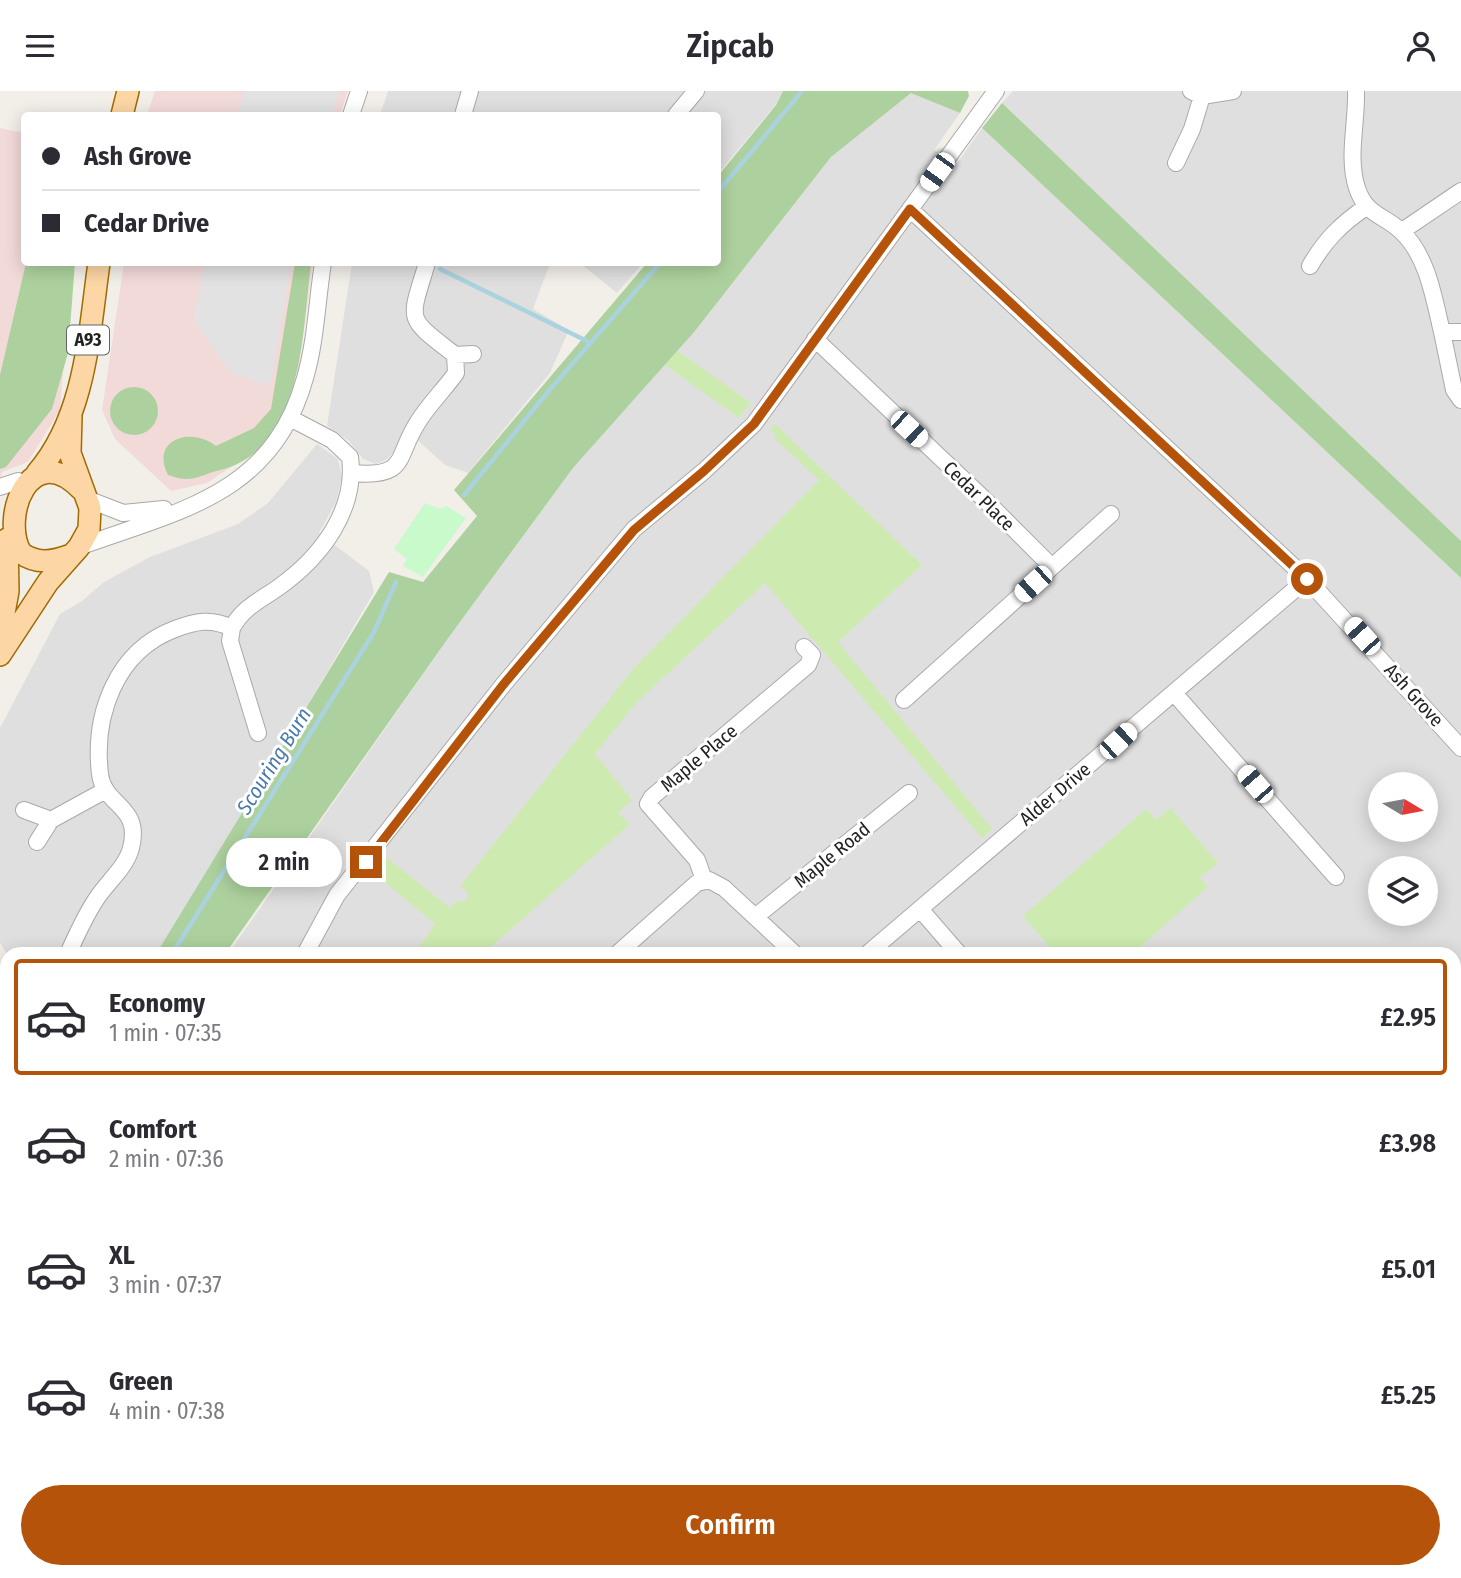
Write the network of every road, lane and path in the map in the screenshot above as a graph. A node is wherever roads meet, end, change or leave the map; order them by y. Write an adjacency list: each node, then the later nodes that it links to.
1 (119, 91): 10 (main road)
2 (128, 91): 11 (main road)
3 (359, 91): 12 (street)
4 (470, 91): 13 (street)
5 (696, 91): 14 (street)
6 (996, 91): 18 (street)
7 (1233, 91): 9 (street)
8 (1356, 91): 17 (street)
9 (1196, 94): 15 (street)
10 (120, 112)
11 (121, 112)
12 (352, 112)
13 (464, 112)
14 (678, 112)
15 (1176, 163)
16 (1461, 191): 19 (street)
17 (1366, 207): 19 (street); 23 (street)
18 (910, 209): 26 (street); 40 (street, Ash Grove)
19 (1402, 231): 24 (street)
20 (99, 266): 30 (main road, A93)
21 (323, 266): 31 (street)
22 (426, 266): 28 (street)
23 (1310, 266)
24 (1442, 332): 25 (street); 29 (street)
25 (1461, 332)
26 (815, 339): 39 (street, Cedar Place); 59 (street)
27 (473, 354): 28 (street)
28 (454, 355): 32 (street)
29 (1461, 400)
30 (71, 416): 33 (main road, A93); 34 (main road, A93)
31 (290, 418): 32 (street); 35 (street)
32 (352, 473): 41 (street)
33 (18, 480): 34 (main road); 37 (main road, A93)
34 (84, 494): 35 (street); 38 (main road, A93)
35 (211, 499): 38 (street)
36 (1111, 514): 39 (street)
37 (4, 535): 38 (main road); 42 (main road, A93)
38 (73, 552): 44 (main road, A93)
39 (1052, 567): 46 (street)
40 (1307, 579): 45 (street, Alder Drive); 48 (street, Ash Grove)
41 (232, 628): 47 (street); 49 (street)
42 (0, 635)
43 (804, 647): 55 (street, Maple Place)
44 (0, 655)
45 (1174, 692): 54 (street); 56 (street, Alder Drive)
46 (904, 700)
47 (258, 733)
48 (1461, 748)
49 (104, 791): 52 (street); 58 (street)
50 (909, 793): 57 (street, Maple Road)
51 (24, 810): 52 (street)
52 (51, 820): 53 (street)
53 (37, 842)
54 (1336, 877)
55 (704, 880): 57 (street); 60 (street)
56 (920, 909): 62 (street, Alder Drive); 63 (street)
57 (755, 917): 61 (street)
58 (72, 947)
59 (309, 947)
60 (625, 947)
61 (787, 947)
62 (875, 947)
63 (953, 947)

